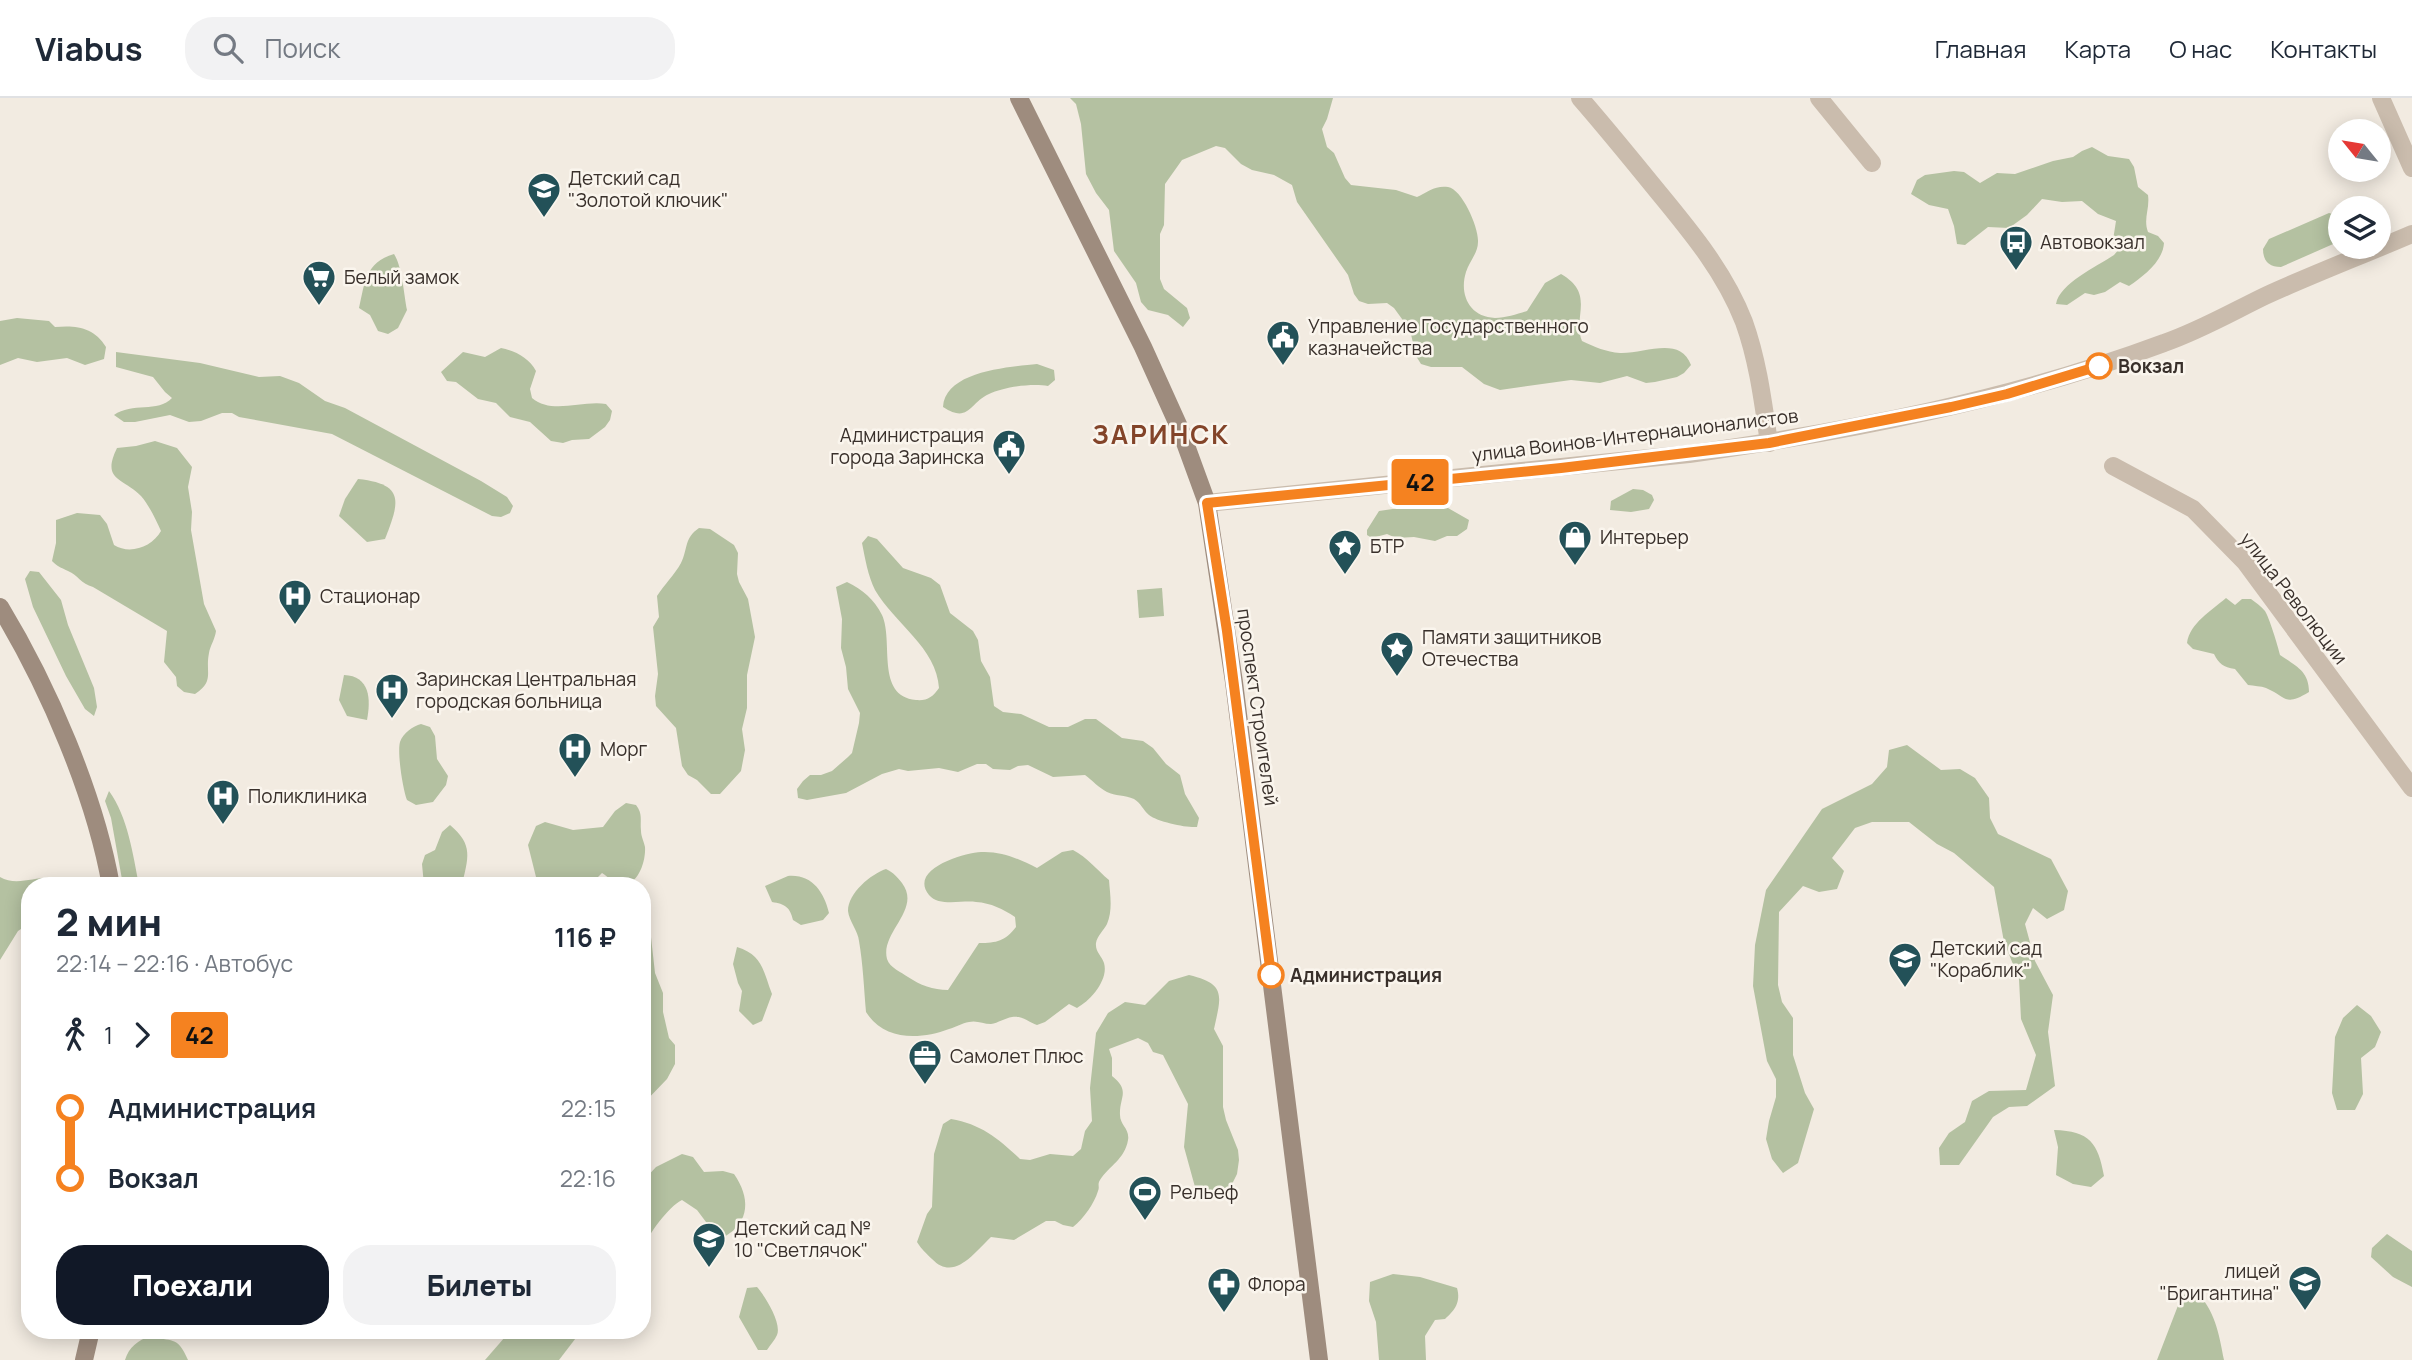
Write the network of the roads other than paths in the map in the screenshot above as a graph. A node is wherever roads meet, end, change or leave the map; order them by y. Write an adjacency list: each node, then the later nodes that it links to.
1 (1019, 98): 10 (street, проспект Строителей)
2 (1580, 98): 8 (street)
3 (1819, 98): 5 (street)
4 (2381, 98): 6 (street)
5 (1872, 163)
6 (2412, 168)
7 (2412, 234): 8 (street, улица Воинов-Интернационалистов)
8 (1769, 443): 10 (street, улица Воинов-Интернационалистов)
9 (2113, 466): 12 (street, улица Революции)
10 (1207, 503): 16 (street, проспект Строителей)
11 (0, 607): 13 (street)
12 (2412, 789)
13 (109, 877)
14 (89, 1339): 15 (street)
15 (84, 1360)
16 (1319, 1360)

